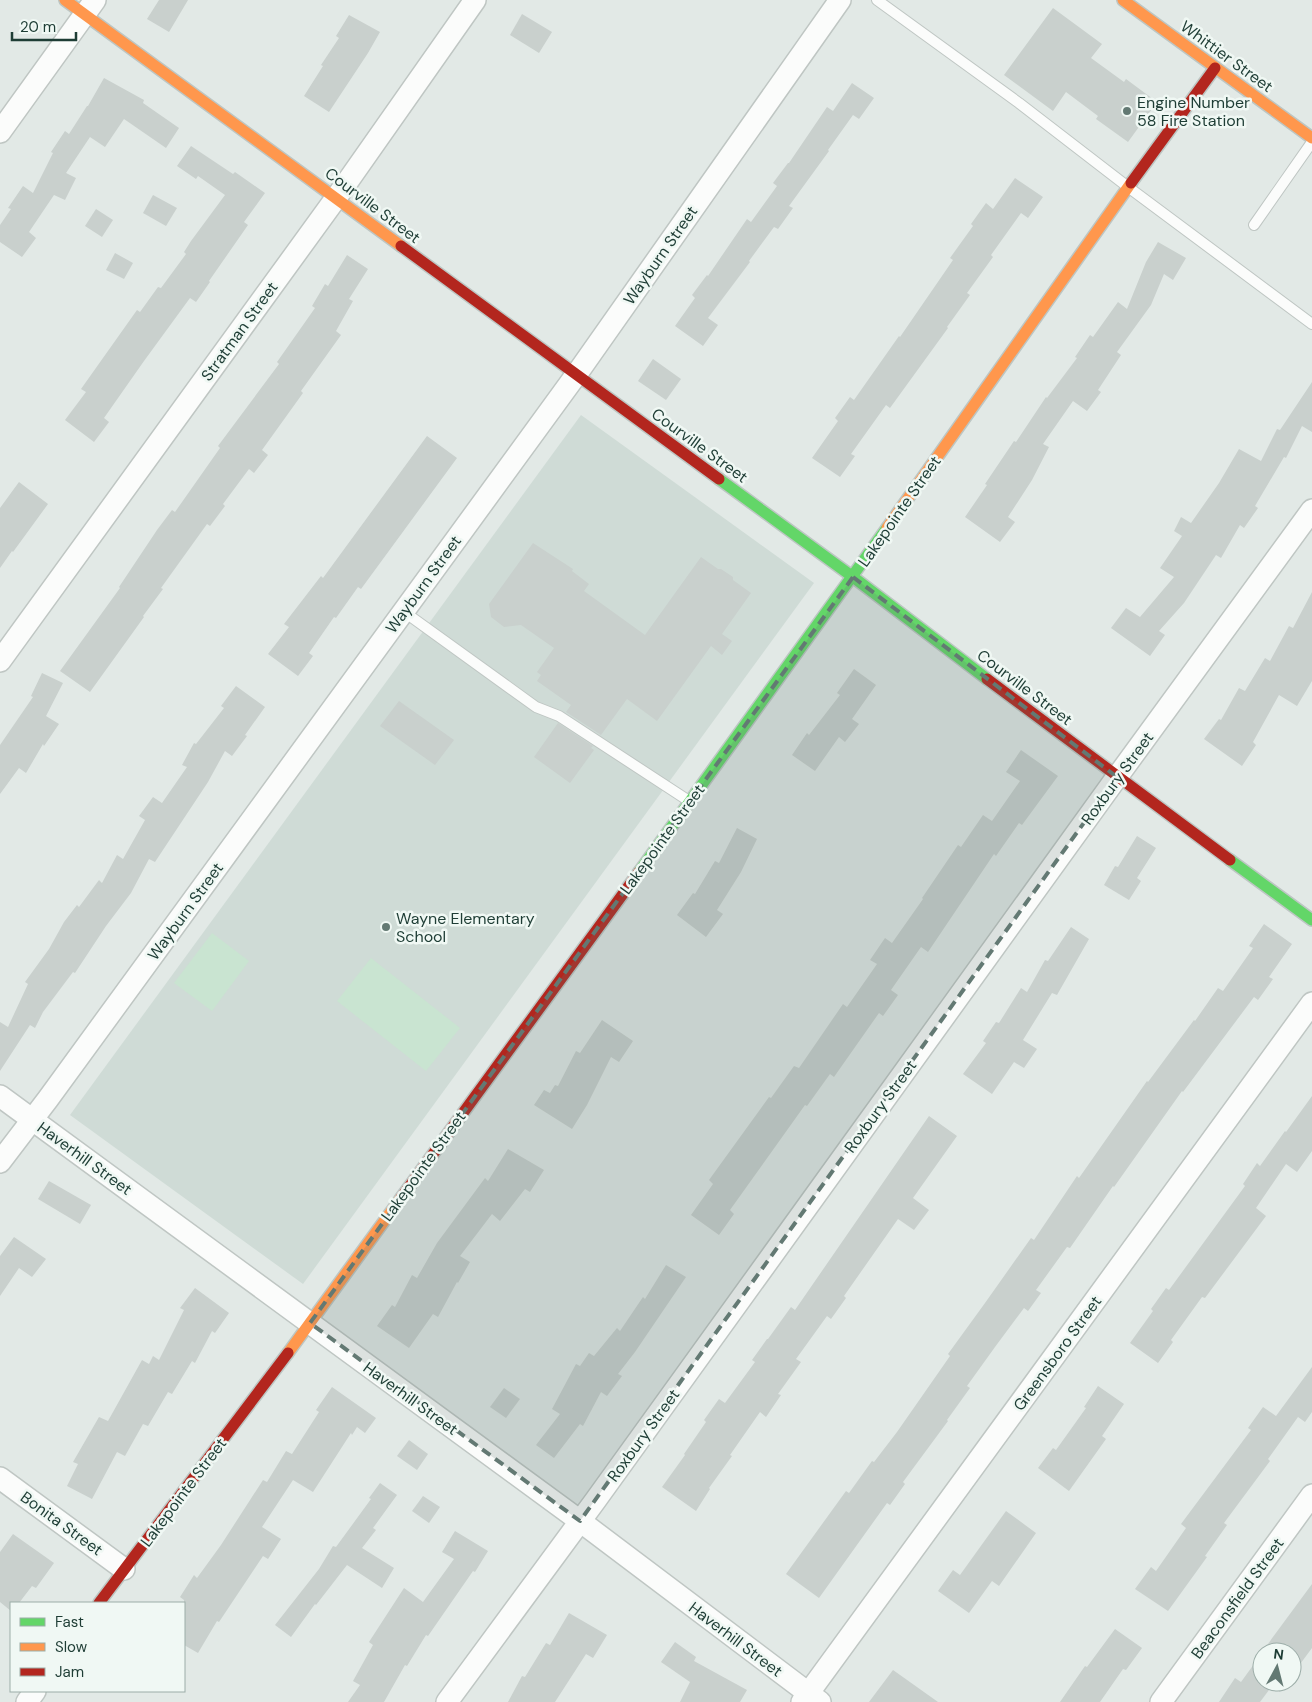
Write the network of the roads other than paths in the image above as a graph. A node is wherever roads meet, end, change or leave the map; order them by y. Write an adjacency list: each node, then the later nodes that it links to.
1 (65, 0): 6 (street, Courville Street)
2 (475, 0): 12 (street, Stratman Street)
3 (840, 0): 15 (street, Wayburn Street)
4 (877, 0): 11 (lane)
5 (1123, 0): 7 (street, Whittier Street)
6 (90, 7): 8 (street); 12 (street, Courville Street)
7 (1215, 68): 9 (street, Whittier Street); 11 (street, Lakepointe Street)
8 (0, 132)
9 (1312, 138)
10 (1312, 142): 13 (lane)
11 (1128, 187): 14 (lane); 17 (street, Lakepointe Street)
12 (336, 198): 15 (street, Courville Street); 19 (street, Stratman Street)
13 (1254, 225)
14 (1312, 324)
15 (576, 375): 17 (street, Courville Street); 18 (street, Wayburn Street)
16 (1312, 510): 20 (street, Roxbury Street)
17 (853, 577): 20 (street, Courville Street); 21 (street, Lakepointe Street)
18 (404, 611): 21 (lane); 25 (street, Wayburn Street)
19 (0, 661)
20 (1117, 777): 22 (street, Courville Street); 30 (street, Roxbury Street)
21 (690, 802): 27 (street, Lakepointe Street)
22 (1312, 920)
23 (1312, 1003): 33 (street, Greensboro Street)
24 (0, 1096): 25 (street, Haverhill Street)
25 (32, 1120): 26 (street, Wayburn Street); 27 (street, Haverhill Street)
26 (0, 1162)
27 (310, 1323): 30 (street, Haverhill Street); 31 (street, Lakepointe Street)
28 (0, 1478): 31 (street, Bonita Street)
29 (1312, 1495): 35 (street, Beaconsfield Street)
30 (580, 1521): 33 (street, Haverhill Street); 34 (street, Roxbury Street)
31 (124, 1569): 32 (street, Lakepointe Street)
32 (100, 1602)
33 (810, 1699)
34 (446, 1702)
35 (1161, 1702)

